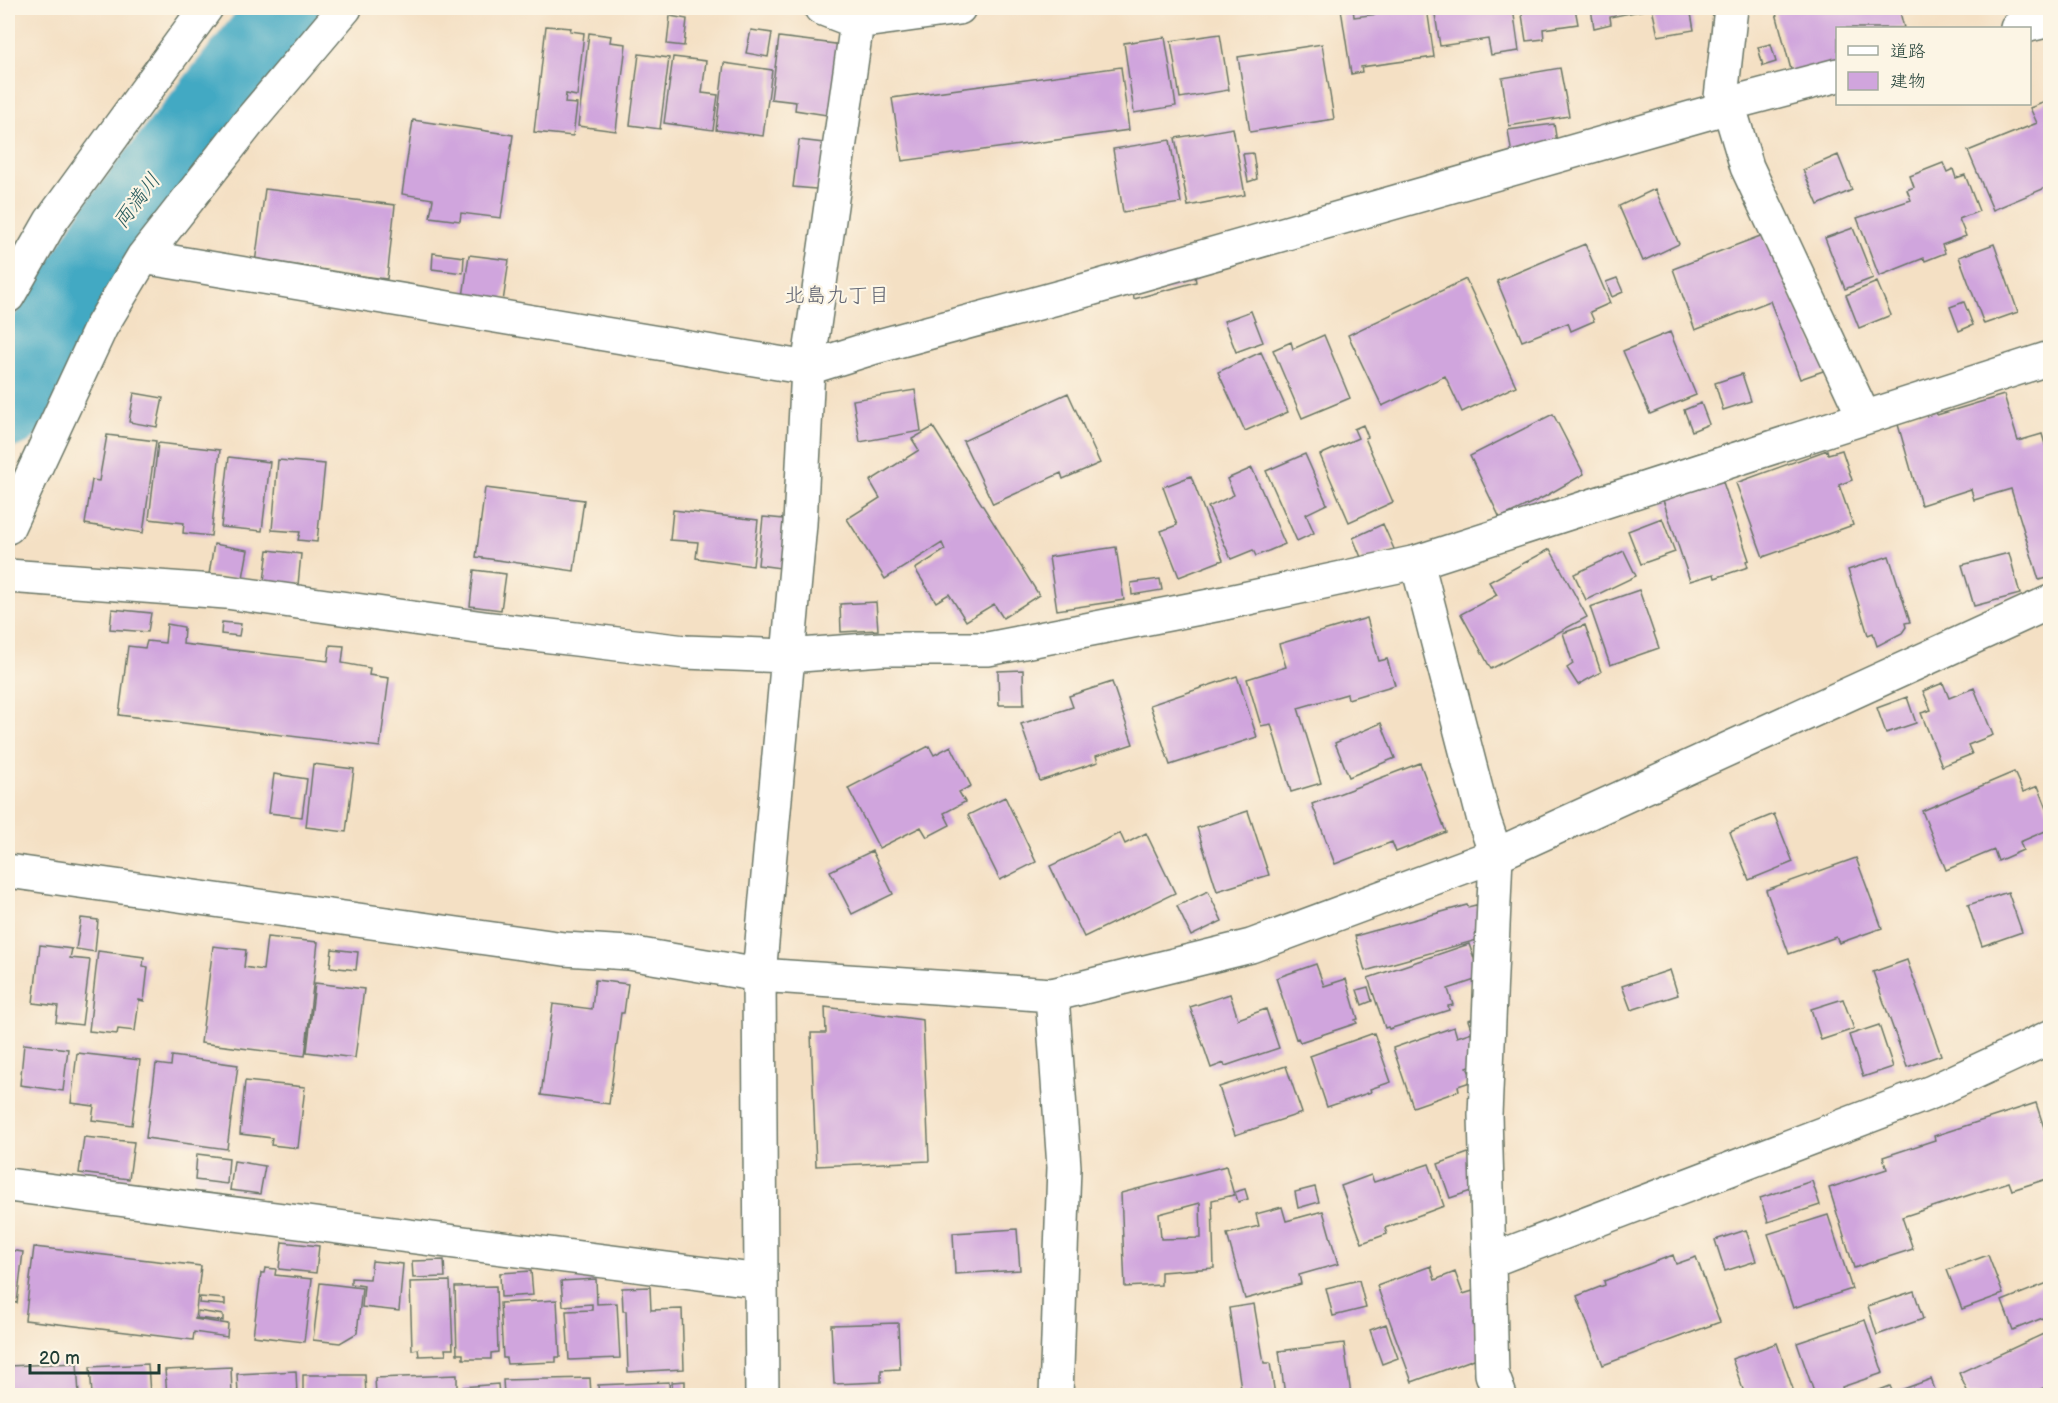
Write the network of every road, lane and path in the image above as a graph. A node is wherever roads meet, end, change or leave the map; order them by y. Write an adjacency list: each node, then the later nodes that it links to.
1 (206, 8): 12 (street)
2 (345, 8): 11 (street)
3 (821, 8): 6 (street)
4 (959, 8): 6 (street)
5 (1731, 8): 10 (street)
6 (860, 15): 14 (street)
7 (2050, 20): 8 (street)
8 (2021, 27)
9 (1836, 76): 10 (street)
10 (1724, 107): 14 (street); 15 (street)
11 (143, 257): 14 (street); 16 (street)
12 (8, 296)
13 (2050, 358): 15 (street)
14 (808, 368): 20 (street)
15 (1864, 417): 17 (street)
16 (8, 527)
17 (1417, 562): 20 (street); 21 (street)
18 (8, 576): 20 (street)
19 (2050, 602): 21 (street)
20 (787, 656): 23 (street)
21 (1496, 855): 24 (street); 27 (street)
22 (8, 871): 23 (street)
23 (759, 975): 24 (street); 28 (street)
24 (1052, 995): 30 (street)
25 (2050, 1037): 27 (street)
26 (8, 1185): 28 (street)
27 (1489, 1261): 31 (street)
28 (761, 1281): 29 (street)
29 (762, 1395)
30 (1056, 1395)
31 (1500, 1395)

